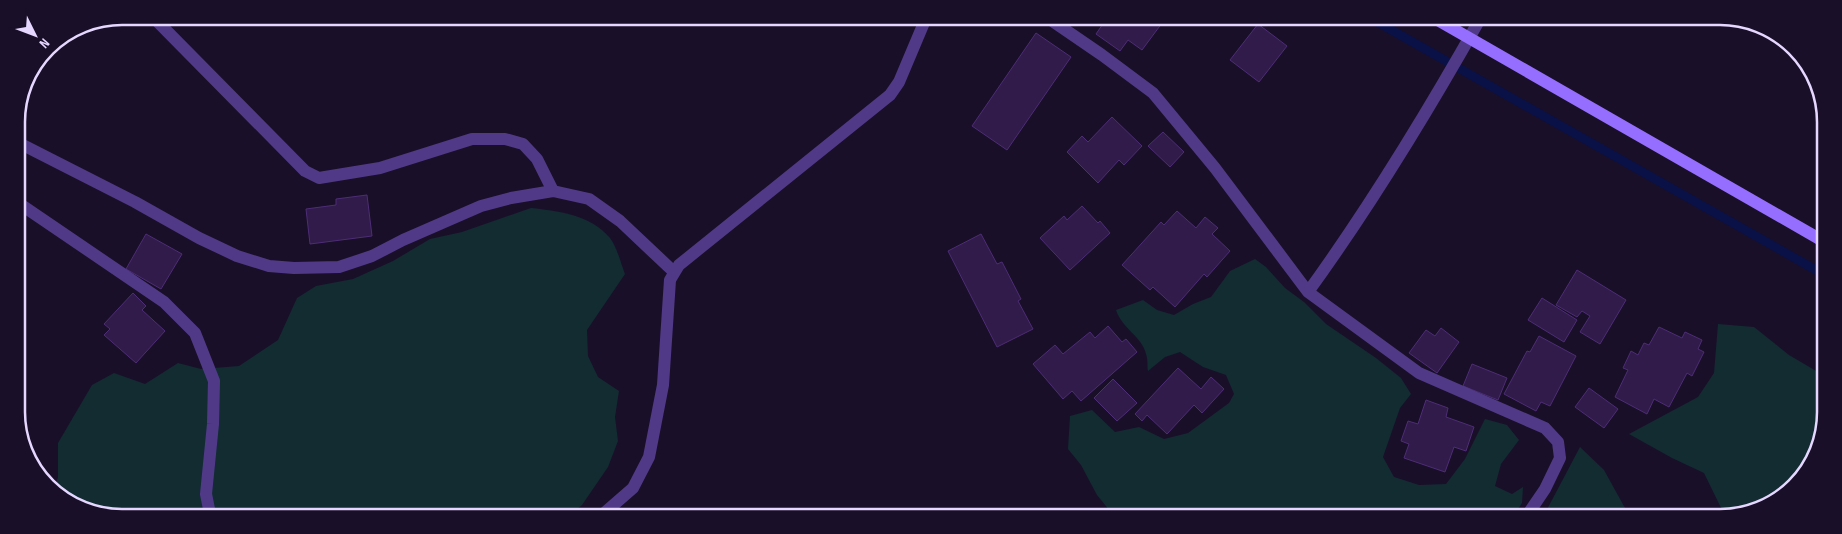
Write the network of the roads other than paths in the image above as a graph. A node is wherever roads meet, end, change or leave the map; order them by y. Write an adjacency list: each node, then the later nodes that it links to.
1 (161, 25): 8 (street)
2 (923, 25): 11 (street)
3 (1058, 25): 12 (street)
4 (1446, 25): 6 (street)
5 (1477, 25): 6 (street)
6 (1469, 38): 10 (street); 12 (street)
7 (25, 146): 8 (street)
8 (553, 191): 11 (street)
9 (25, 207): 13 (street)
10 (1817, 238)
11 (674, 272): 14 (street)
12 (1308, 292): 15 (street)
13 (209, 509)
14 (609, 509)
15 (1531, 509)

